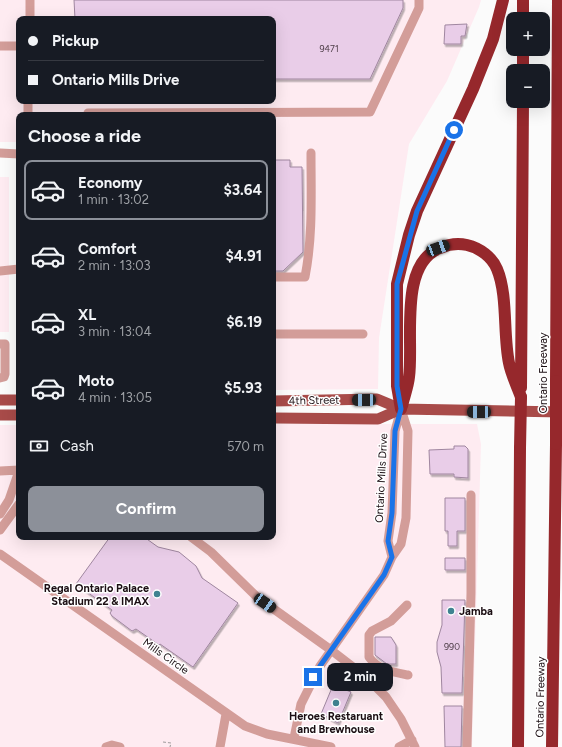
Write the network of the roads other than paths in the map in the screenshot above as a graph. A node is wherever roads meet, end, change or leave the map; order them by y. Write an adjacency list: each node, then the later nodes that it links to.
1 (30, 0): 7 (street)
2 (419, 0): 11 (street)
3 (503, 0): 26 (highway)
4 (523, 0): 6 (highway)
5 (558, 0): 36 (highway, Ontario Freeway, bridge)
6 (523, 12)
7 (30, 16)
8 (0, 46): 9 (street)
9 (16, 46)
10 (523, 108): 22 (highway, Ontario Freeway)
11 (276, 112)
12 (0, 153): 14 (street)
13 (310, 153): 17 (street)
14 (16, 154)
15 (16, 269): 16 (street)
16 (0, 271)
17 (276, 277)
18 (276, 334): 19 (street)
19 (364, 334)
20 (0, 344): 21 (street)
21 (0, 378)
22 (518, 379): 26 (highway); 55 (highway, Ontario Freeway, bridge)
23 (0, 400): 24 (main road)
24 (16, 400)
25 (276, 401): 26 (main road, 4th Street)
26 (401, 409): 27 (main road, 4th Street); 30 (main road, 4th Street); 42 (street, Ontario Mills Drive); 42 (street)
27 (562, 412)
28 (0, 415): 29 (main road)
29 (16, 415)
30 (276, 418)
31 (562, 462): 36 (highway)
32 (0, 471): 33 (street)
33 (16, 471)
34 (16, 480): 38 (street)
35 (471, 496): 54 (street)
36 (555, 501): 56 (highway, Ontario Freeway)
37 (16, 508): 39 (street)
38 (0, 514)
39 (0, 530)
40 (195, 540): 44 (street)
41 (0, 554): 46 (street, Mills Circle)
42 (392, 557): 44 (street)
43 (407, 605): 45 (street)
44 (331, 650): 47 (street); 48 (street)
45 (408, 675)
46 (226, 714): 47 (street, Mills Circle); 51 (street)
47 (294, 738): 52 (street, Mills Circle)
48 (414, 744): 53 (street)
49 (106, 747): 50 (street)
50 (120, 747)
51 (220, 747)
52 (331, 747)
53 (399, 747)
54 (467, 747)
55 (518, 747)
56 (552, 747)

